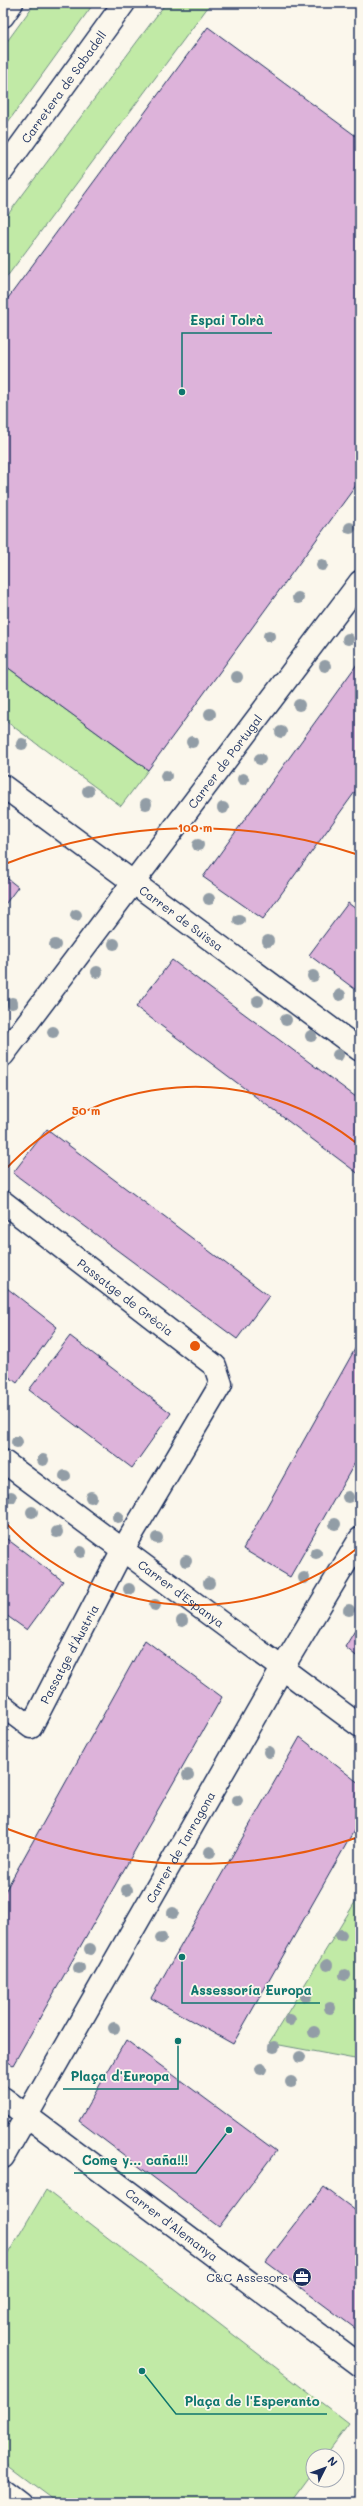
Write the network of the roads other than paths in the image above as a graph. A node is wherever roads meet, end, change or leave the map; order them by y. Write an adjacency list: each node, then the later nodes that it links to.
1 (12, 3): 3 (street)
2 (124, 3): 4 (street, Carretera de Sabadell)
3 (3, 16)
4 (3, 170)
5 (360, 582): 7 (street, Carrer de Portugal)
6 (3, 786): 7 (street, Carrer de Suïssa)
7 (131, 883): 8 (street, Carrer de Suïssa); 9 (street, Carrer de Portugal)
8 (360, 1050)
9 (3, 1055)
10 (3, 1202): 13 (street, Passatge de Grècia)
11 (3, 1461): 13 (street, Carrer d'Espanya)
12 (360, 1539): 14 (street, Carrer de Tarragona)
13 (124, 1549): 14 (street, Carrer d'Espanya); 15 (street, Passatge d'Àustria)
14 (283, 1666): 16 (street, Carrer d'Espanya); 18 (street, Carrer de Tarragona)
15 (3, 1706)
16 (360, 1726)
17 (3, 2098): 18 (street, Carrer d'Alemanya)
18 (27, 2116): 19 (street, Carrer de Tarragona); 20 (street, Carrer d'Alemanya)
19 (3, 2157)
20 (360, 2365)
21 (3, 2490): 22 (street)
22 (20, 2503)

